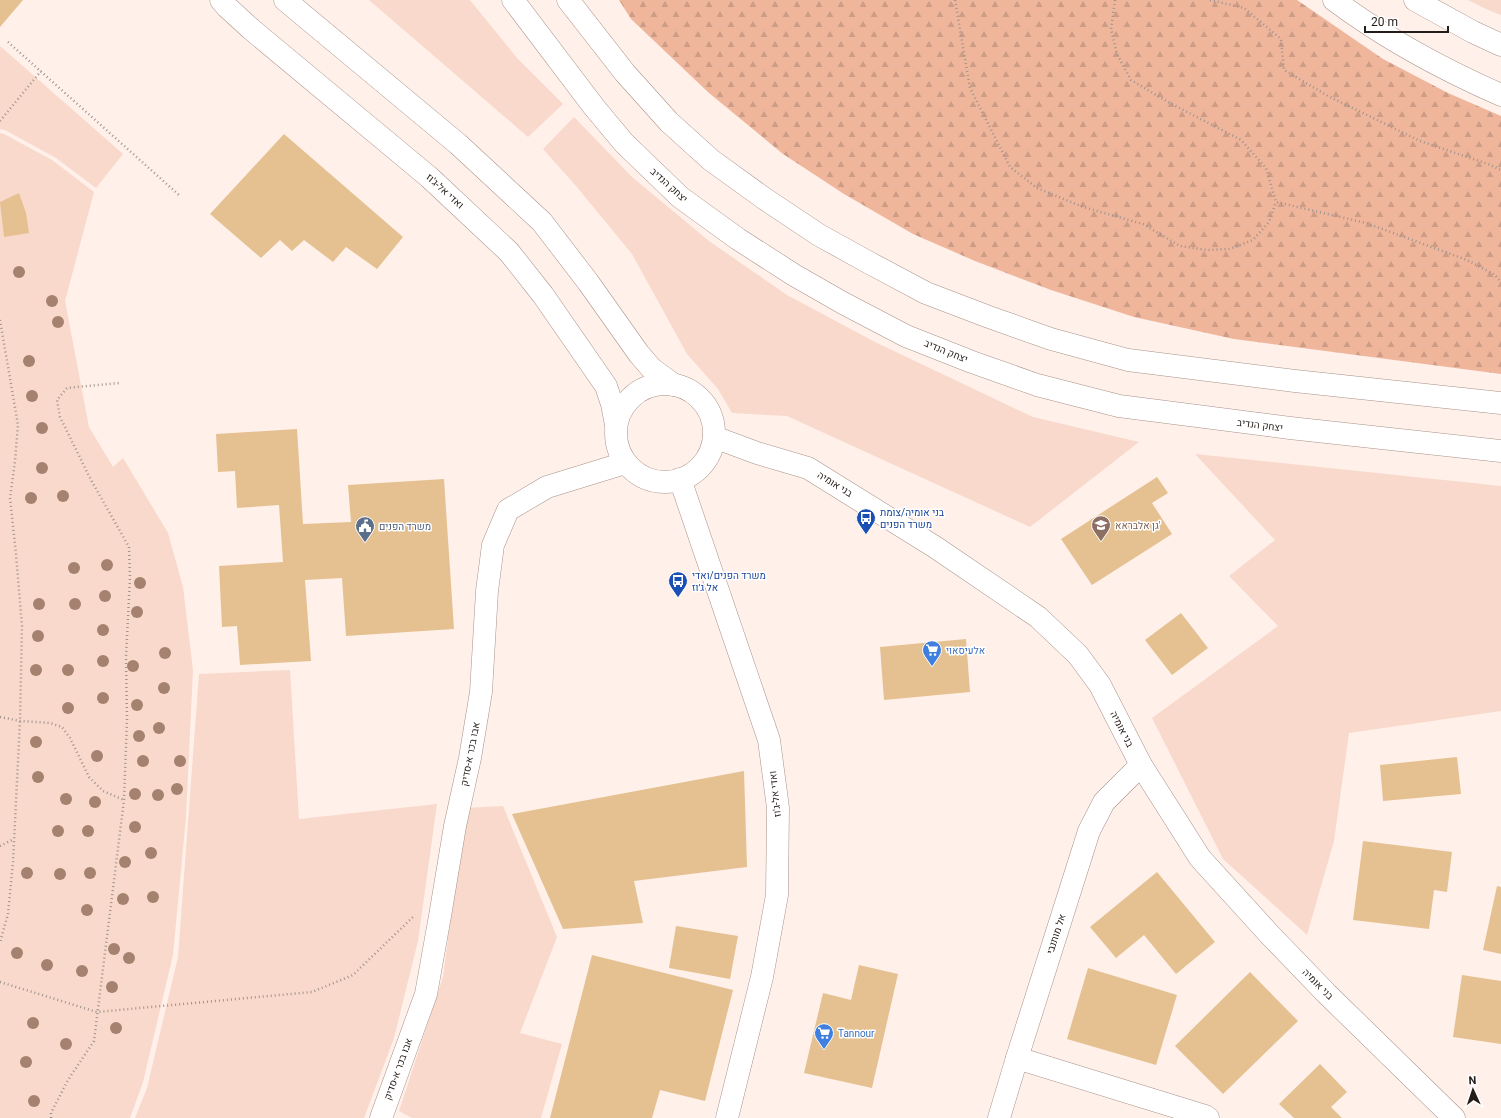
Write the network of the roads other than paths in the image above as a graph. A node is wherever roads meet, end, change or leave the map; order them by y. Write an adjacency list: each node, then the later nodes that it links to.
1 (221, 0): 11 (main road, ואדי אל-ג'וז)
2 (285, 0): 9 (main road)
3 (513, 0): 13 (main road, יצחק הנדיב)
4 (568, 0): 10 (main road)
5 (1334, 0): 8 (main road)
6 (1415, 0): 7 (main road)
7 (1501, 45)
8 (1501, 95)
9 (674, 385): 11 (main road); 12 (main road)
10 (1501, 403)
11 (616, 425): 14 (main road)
12 (714, 437): 15 (main road); 16 (main road, בני אומיה)
13 (1501, 451)
14 (625, 462): 15 (main road); 18 (main road, אבו בכר א-סדיק)
15 (680, 479): 19 (main road, ואדי אל-ג'וז)
16 (1141, 765): 17 (main road, אל מותנבי); 22 (main road, בני אומיה)
17 (1016, 1058): 20 (main road, אל מותנבי); 21 (main road)
18 (380, 1118)
19 (727, 1118)
20 (999, 1118)
21 (1208, 1118)
22 (1454, 1118)

